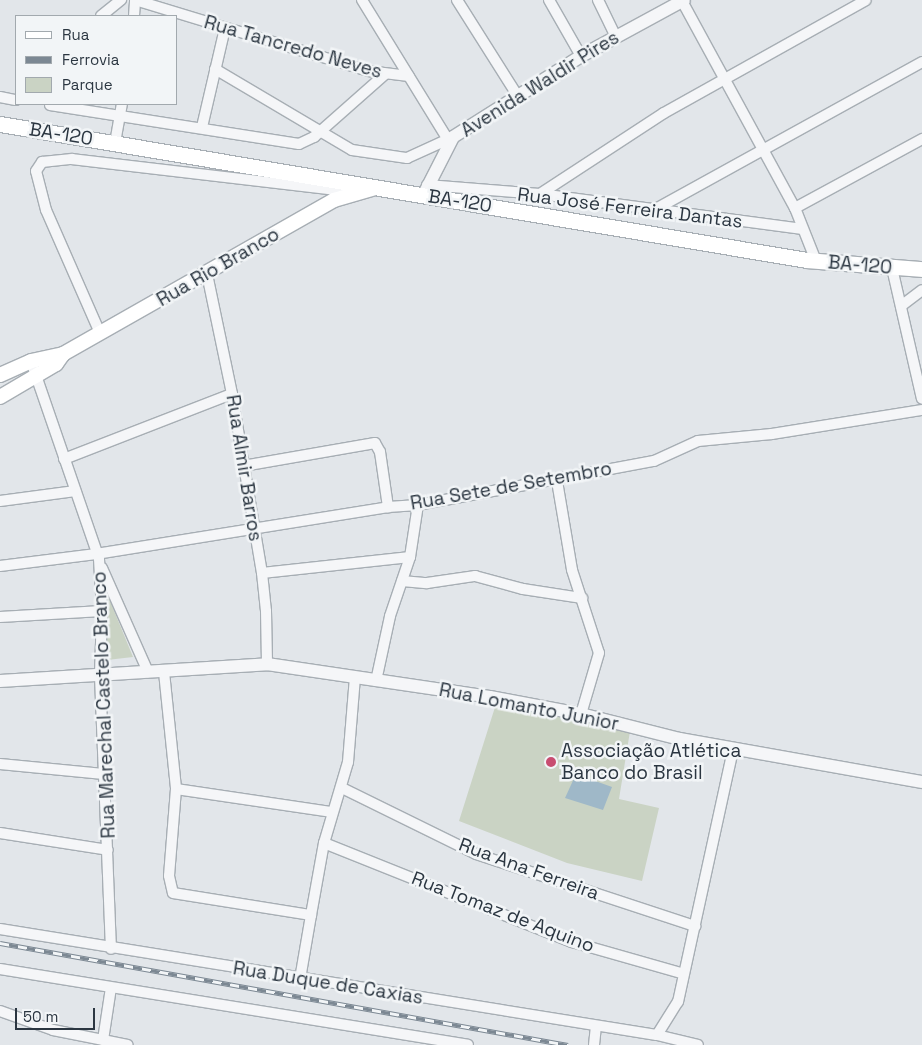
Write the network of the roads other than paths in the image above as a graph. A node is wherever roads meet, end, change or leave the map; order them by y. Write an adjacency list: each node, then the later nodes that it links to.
1 (121, 0): 9 (street)
2 (135, 0): 10 (street); 11 (street, Rua Tancredo Neves)
3 (362, 0): 17 (street)
4 (457, 0): 19 (street)
5 (549, 0): 13 (street)
6 (598, 0): 12 (street)
7 (683, 0): 12 (street, Avenida Waldir Pires); 18 (street)
8 (866, 0): 18 (street)
9 (102, 15)
10 (134, 15)
11 (225, 28): 15 (street); 16 (street, Rua Tancredo Neves)
12 (616, 37): 13 (street, Avenida Waldir Pires)
13 (581, 56): 19 (street, Avenida Waldir Pires)
14 (922, 62): 30 (street)
15 (215, 69): 25 (street); 26 (street)
16 (384, 75): 17 (street, Rua Tancredo Neves); 26 (street)
17 (409, 76): 27 (street, Rua Tancredo Neves)
18 (726, 79): 30 (street); 34 (street)
19 (517, 96): 27 (street, Avenida Waldir Pires)
20 (0, 97): 21 (street)
21 (15, 100)
22 (62, 105): 23 (street)
23 (121, 109): 25 (street); 29 (street)
24 (0, 124): 29 (main road, BA-120 / BA-120)
25 (202, 127): 26 (street)
26 (320, 132): 27 (street)
27 (451, 139): 32 (street, Avenida Waldir Pires)
28 (922, 139): 35 (street)
29 (115, 143): 31 (main road, BA-120 / BA-120)
30 (763, 150): 35 (street); 36 (street)
31 (376, 188): 32 (main road, BA-120 / BA-120); 33 (main road, Rua Rio Branco)
32 (425, 190): 34 (street, Rua José Ferreira Dantas); 38 (main road, BA-120 / BA-120)
33 (353, 192): 41 (main road, Rua Rio Branco); 44 (street)
34 (540, 194): 36 (street, Rua José Ferreira Dantas)
35 (795, 208): 37 (street)
36 (654, 210): 37 (street, Rua José Ferreira Dantas)
37 (803, 229): 38 (street)
38 (816, 261): 39 (main road, BA-120 / BA-120)
39 (892, 268): 40 (main road, BA-120 / BA-120); 43 (street)
40 (922, 269)
41 (208, 274): 44 (main road, Rua Rio Branco); 49 (street, Rua Almir Barros)
42 (922, 290): 43 (street)
43 (901, 306): 51 (street)
44 (100, 333): 45 (main road, Rua Rio Branco)
45 (63, 354): 46 (main road, Rua Rio Branco); 48 (main road, Rua Rio Branco)
46 (31, 361): 47 (main road, Rua Rio Branco); 48 (street, Rua Marechal Castelo Branco)
47 (0, 375)
48 (36, 376): 50 (main road, Rua Rio Branco); 53 (street, Rua Marechal Castelo Branco)
49 (232, 394): 53 (street); 54 (street, Rua Almir Barros)
50 (0, 397)
51 (922, 399)
52 (922, 410): 55 (street, Rua Sete de Setembro)
53 (64, 459): 56 (street, Rua Marechal Castelo Branco)
54 (243, 466): 59 (street); 60 (street, Rua Almir Barros)
55 (557, 481): 58 (street, Rua Sete de Setembro); 66 (street)
56 (75, 491): 57 (street); 61 (street, Rua Marechal Castelo Branco)
57 (0, 501)
58 (418, 505): 59 (street, Rua Sete de Setembro); 62 (street)
59 (388, 506): 60 (street, Rua Sete de Setembro)
60 (253, 530): 61 (street, Rua Sete de Setembro); 64 (street, Rua Almir Barros)
61 (98, 557): 63 (street, Rua Sete de Setembro); 67 (street, Rua Marechal Castelo Branco); 70 (street)
62 (410, 557): 64 (street); 65 (street)
63 (0, 566)
64 (262, 573): 69 (street, Rua Almir Barros)
65 (402, 581): 66 (street); 75 (street)
66 (582, 598): 76 (street)
67 (102, 611): 68 (street); 72 (street, Rua Marechal Castelo Branco)
68 (0, 617)
69 (267, 664): 71 (street, Rua Lomanto Junior); 73 (street, Rua Lomanto Junior)
70 (148, 672): 71 (street, Rua Lomanto Junior); 72 (street, Rua Lomanto Junior)
71 (164, 672): 81 (street)
72 (100, 676): 74 (street); 79 (street, Rua Marechal Castelo Branco)
73 (355, 677): 75 (street, Rua Lomanto Junior); 82 (street)
74 (0, 681)
75 (376, 681): 76 (street, Rua Lomanto Junior)
76 (581, 714): 77 (street, Rua Lomanto Junior)
77 (733, 749): 80 (street, Rua Lomanto Junior); 88 (street)
78 (0, 764): 79 (street)
79 (104, 774): 86 (street, Rua Marechal Castelo Branco)
80 (922, 782)
81 (176, 788): 83 (street); 87 (street)
82 (342, 788): 83 (street); 88 (street, Rua Ana Ferreira)
83 (332, 812): 85 (street)
84 (0, 833): 86 (street, Rua Marechal Castelo Branco)
85 (324, 843): 87 (street); 92 (street, Rua Tomaz de Aquino)
86 (108, 850): 90 (street, Rua Marechal Castelo Branco)
87 (311, 915): 93 (street)
88 (695, 926): 92 (street)
89 (0, 929): 90 (street, Rua Duque de Caxias)
90 (112, 949): 93 (street, Rua Duque de Caxias)
91 (0, 969): 94 (street)
92 (684, 974): 97 (street)
93 (300, 978): 96 (street, Rua Duque de Caxias)
94 (111, 988): 98 (street); 100 (street)
95 (0, 1012): 98 (street)
96 (596, 1027): 97 (street, Rua Duque de Caxias); 101 (street)
97 (657, 1035): 102 (street, Rua Duque de Caxias)
98 (103, 1040): 99 (street)
99 (123, 1045)
100 (468, 1045)
101 (594, 1045)
102 (698, 1045)

